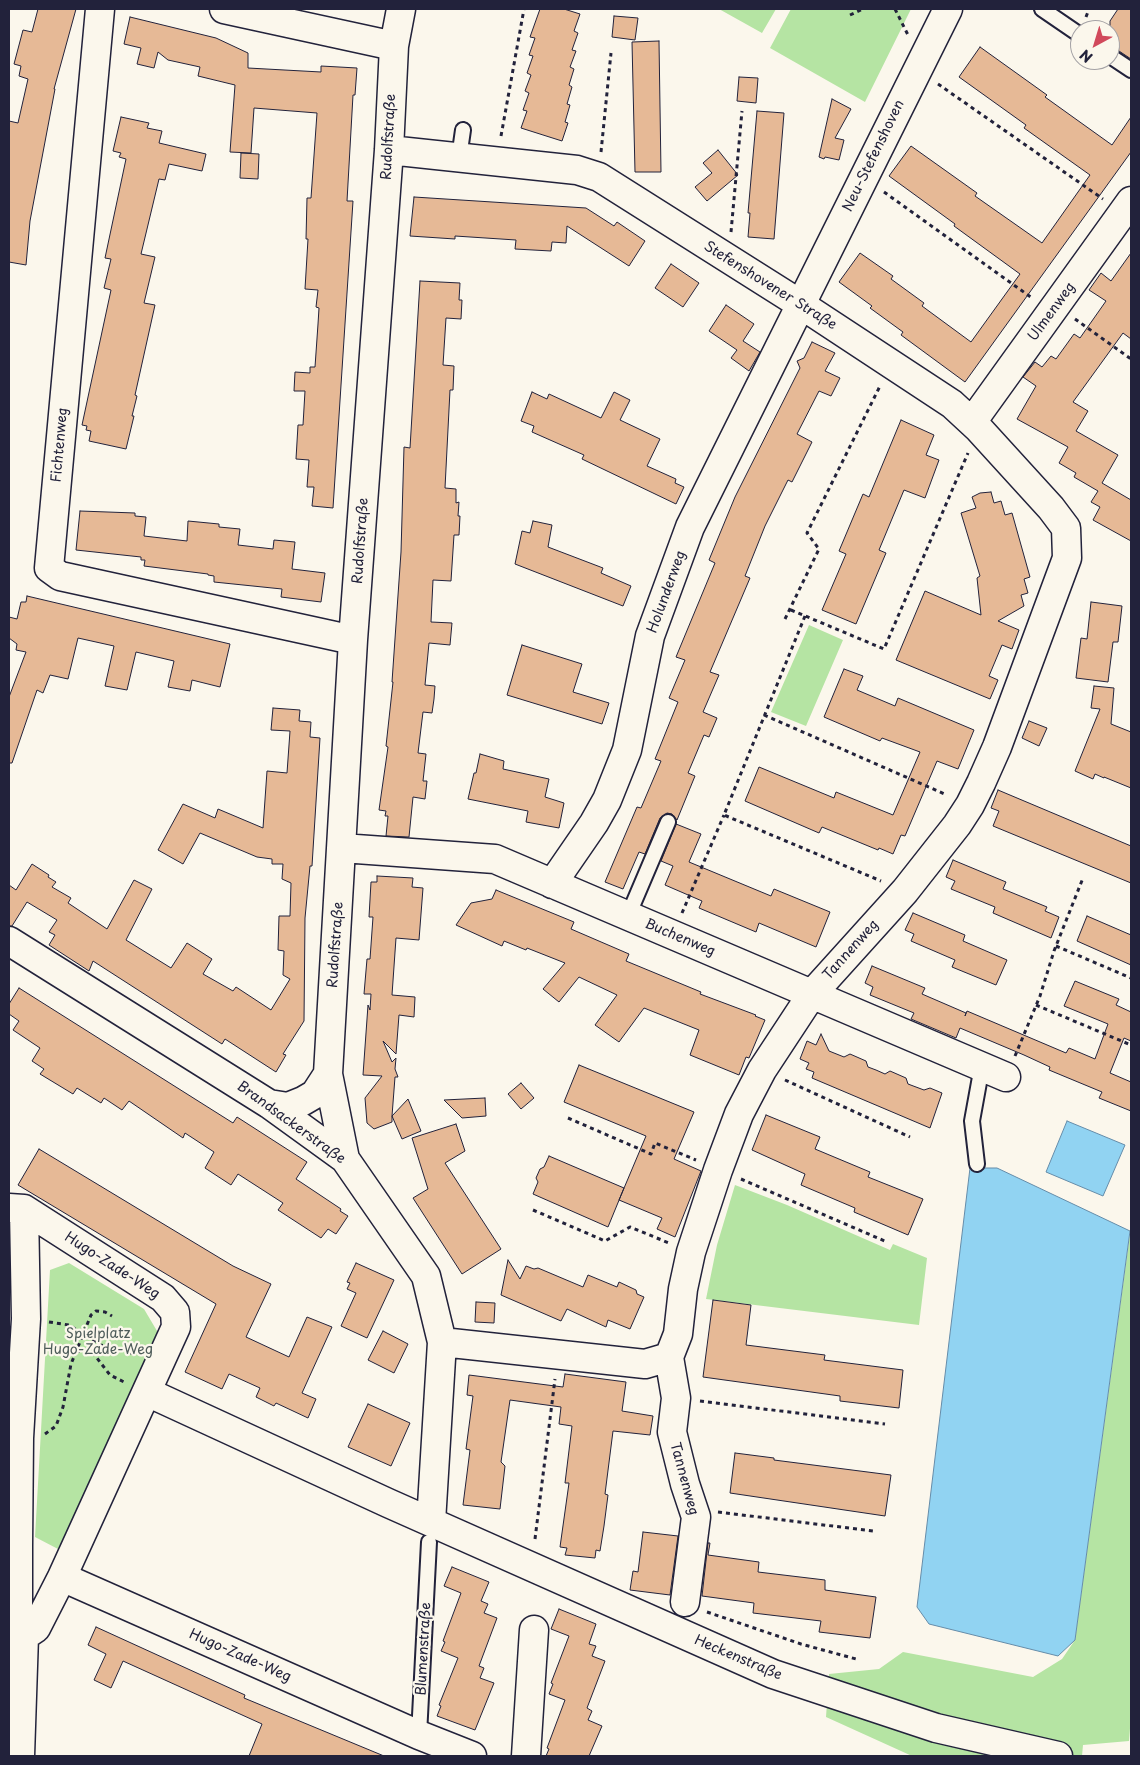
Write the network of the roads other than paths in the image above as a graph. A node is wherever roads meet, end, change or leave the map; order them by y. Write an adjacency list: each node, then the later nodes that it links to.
1 (100, 9): 17 (street, Fichtenweg)
2 (224, 9): 7 (street)
3 (401, 9): 7 (street, Rudolfstraße)
4 (948, 9): 14 (street, Neu-Stefenshoven)
5 (1042, 9): 6 (lane)
6 (1070, 28)
7 (394, 46): 11 (street, Rudolfstraße)
8 (1120, 63): 9 (lane)
9 (1131, 70)
10 (462, 130): 12 (lane)
11 (389, 150): 12 (street, Stefenshovener Straße); 17 (street, Rudolfstraße)
12 (459, 158): 14 (street, Stefenshovener Straße)
13 (1127, 207): 15 (street, Ulmenweg)
14 (800, 304): 15 (street, Stefenshovener Straße); 20 (street, Holunderweg)
15 (975, 426): 16 (street, Stefenshovener Straße)
16 (1067, 558): 23 (street, Tannenweg)
17 (353, 640): 19 (street, Rudolfstraße)
18 (668, 822): 21 (lane)
19 (342, 848): 20 (street, Buchenweg); 25 (street, Rudolfstraße)
20 (552, 884): 21 (street, Buchenweg)
21 (628, 916): 23 (street, Buchenweg)
22 (9, 941): 26 (street, Brandsackerstraße)
23 (812, 994): 24 (street, Buchenweg); 31 (street, Tannenweg)
24 (994, 1072): 28 (lane)
25 (328, 1074): 26 (street); 27 (street, Rudolfstraße)
26 (269, 1104): 27 (street, Brandsackerstraße)
27 (345, 1159): 30 (street, Brandsackerstraße)
28 (977, 1164)
29 (16, 1208): 32 (street, Hugo-Zade-Weg); 33 (street, Hugo-Zade-Weg)
30 (442, 1342): 31 (street); 34 (street, Brandsackerstraße)
31 (669, 1357): 36 (street, Tannenweg)
32 (137, 1388): 34 (street); 35 (street, Hugo-Zade-Weg)
33 (16, 1436): 38 (street, Hugo-Zade-Weg)
34 (430, 1532): 39 (lane, Blumenstraße); 43 (street, Heckenstraße)
35 (62, 1577): 38 (street, Hugo-Zade-Weg); 39 (street, Hugo-Zade-Weg)
36 (685, 1602)
37 (534, 1630): 42 (street)
38 (19, 1652): 40 (street, Hugo-Zade-Weg)
39 (419, 1746): 41 (street, Hugo-Zade-Weg)
40 (20, 1756)
41 (472, 1756)
42 (526, 1756)
43 (1058, 1756)

